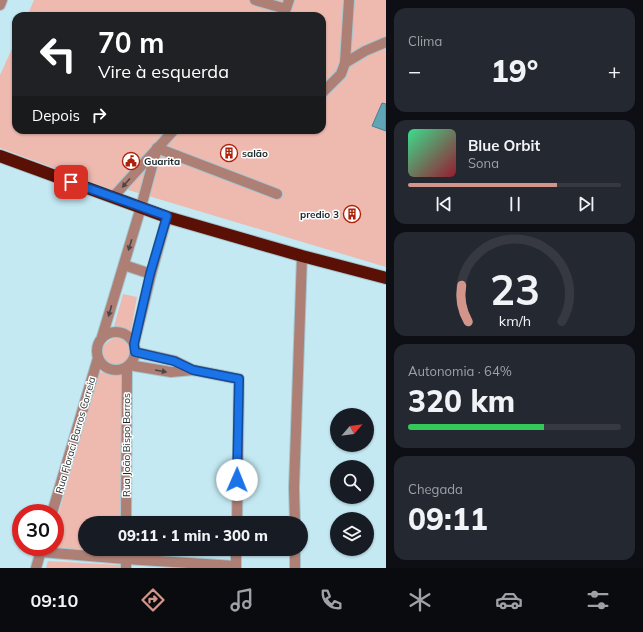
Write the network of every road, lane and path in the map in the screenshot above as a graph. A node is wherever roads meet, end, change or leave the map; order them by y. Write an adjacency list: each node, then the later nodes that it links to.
1 (2, 0): 5 (street)
2 (255, 0): 3 (street)
3 (289, 0)
4 (349, 0): 7 (street)
5 (0, 5)
6 (386, 42): 7 (street)
7 (345, 63): 8 (street)
8 (326, 89)
9 (170, 134): 10 (street)
10 (157, 148): 12 (street); 13 (street, one-way to 13); 14 (street)
11 (0, 156): 13 (highway)
12 (277, 194)
13 (113, 197): 14 (highway)
14 (141, 207): 15 (highway); 17 (street, one-way to 17)
15 (167, 216): 16 (highway); 18 (street)
16 (302, 256): 19 (highway); 28 (street)
17 (124, 265): 18 (street); 20 (street, one-way to 20)
18 (150, 274): 21 (street)
19 (386, 278)
20 (102, 337): 21 (street); 22 (street)
21 (134, 348): 23 (street); 24 (street)
22 (98, 358): 23 (street); 25 (street, Rua Floraci Barros Correia)
23 (128, 366): 24 (street, one-way to 24); 26 (street, Rua João Bispo Barros)
24 (193, 370): 27 (street)
25 (55, 504)
26 (126, 516)
27 (237, 516)
28 (295, 516)
29 (64, 552): 33 (street)
30 (39, 556): 35 (street)
31 (236, 556): 34 (street)
32 (295, 556): 36 (street)
33 (126, 559): 34 (street)
34 (236, 567)
35 (36, 568)
36 (295, 568)

